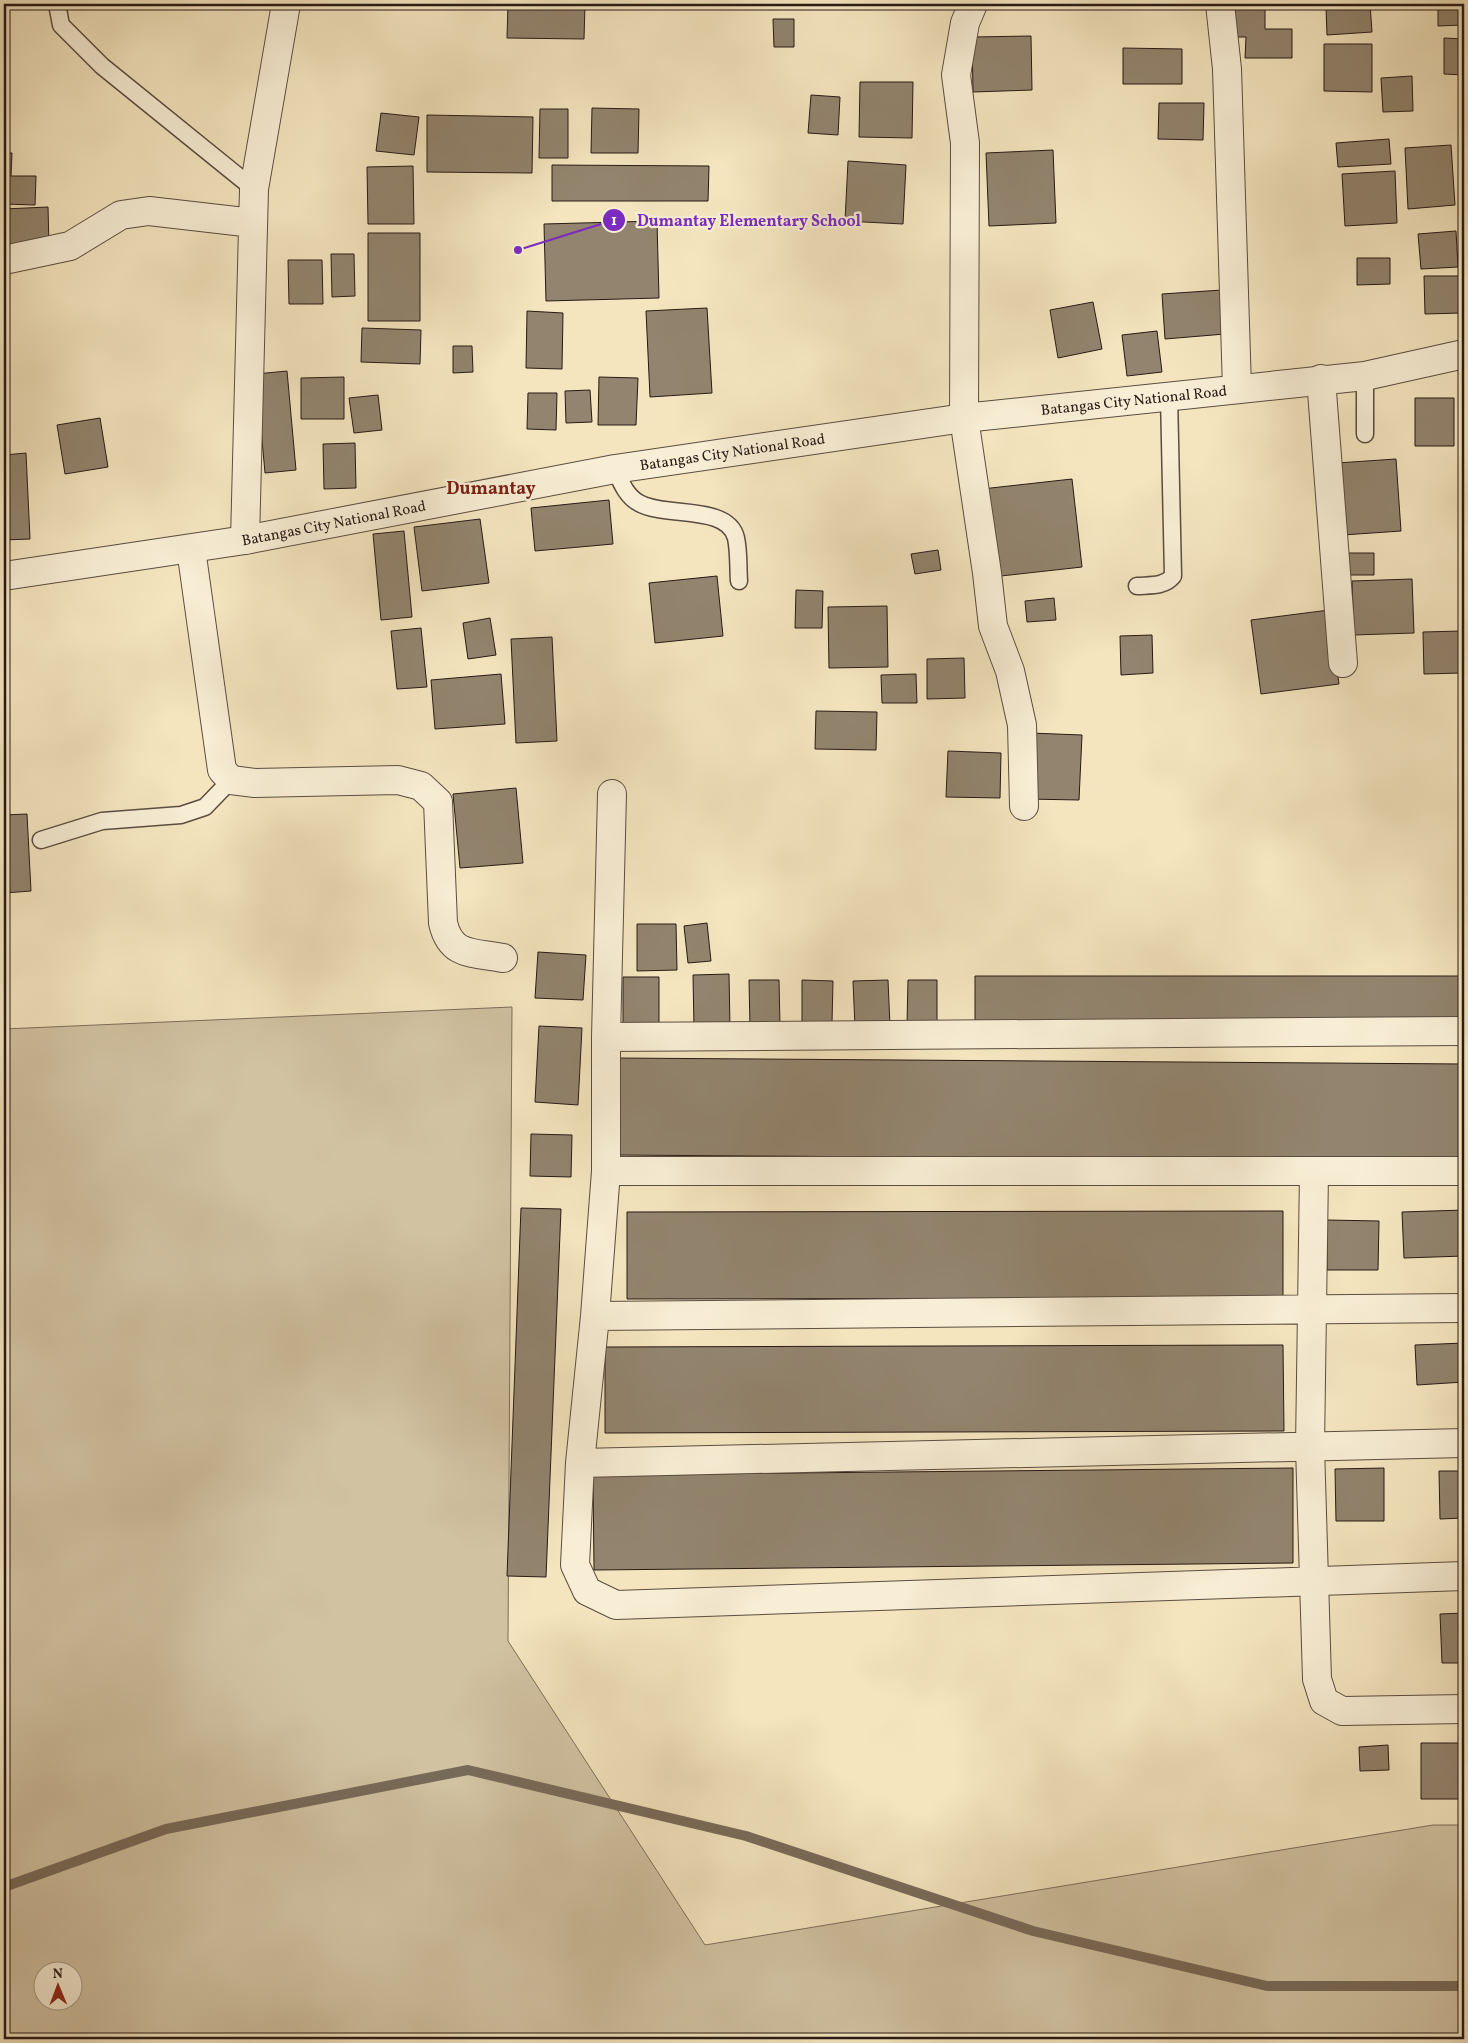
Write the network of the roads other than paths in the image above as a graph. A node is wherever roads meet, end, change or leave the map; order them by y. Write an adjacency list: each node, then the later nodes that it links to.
1 (57, 4): 5 (lane)
2 (286, 4): 5 (street)
3 (973, 4): 13 (street)
4 (1220, 4): 11 (street)
5 (254, 189): 6 (street)
6 (253, 223): 7 (street); 16 (street)
7 (4, 260)
8 (1464, 354): 9 (street, Batangas City National Road)
9 (1365, 376): 10 (street, Batangas City National Road); 14 (lane)
10 (1321, 379): 11 (street, Batangas City National Road); 21 (street)
11 (1237, 388): 12 (street, Batangas City National Road)
12 (1168, 396): 13 (street, Batangas City National Road); 20 (lane)
13 (964, 418): 15 (street, Batangas City National Road); 24 (street)
14 (1365, 434)
15 (615, 470): 16 (street, Batangas City National Road); 19 (lane)
16 (245, 540): 17 (street, Batangas City National Road)
17 (191, 549): 18 (street, Batangas City National Road); 22 (street)
18 (4, 576)
19 (739, 581)
20 (1137, 586)
21 (1343, 663)
22 (230, 780): 25 (lane); 26 (street)
23 (612, 794): 28 (street)
24 (1024, 806)
25 (41, 840)
26 (503, 958)
27 (1464, 1031): 28 (street)
28 (606, 1037): 29 (street)
29 (606, 1171): 31 (street); 34 (street)
30 (1464, 1171): 31 (street)
31 (1314, 1172): 33 (street)
32 (1464, 1308): 33 (street)
33 (1311, 1311): 34 (street); 36 (street)
34 (595, 1316): 37 (street)
35 (1464, 1444): 36 (street)
36 (1310, 1447): 37 (street); 39 (street)
37 (580, 1463): 39 (street)
38 (1464, 1576): 39 (street)
39 (1313, 1580): 40 (street)
40 (1464, 1709)

